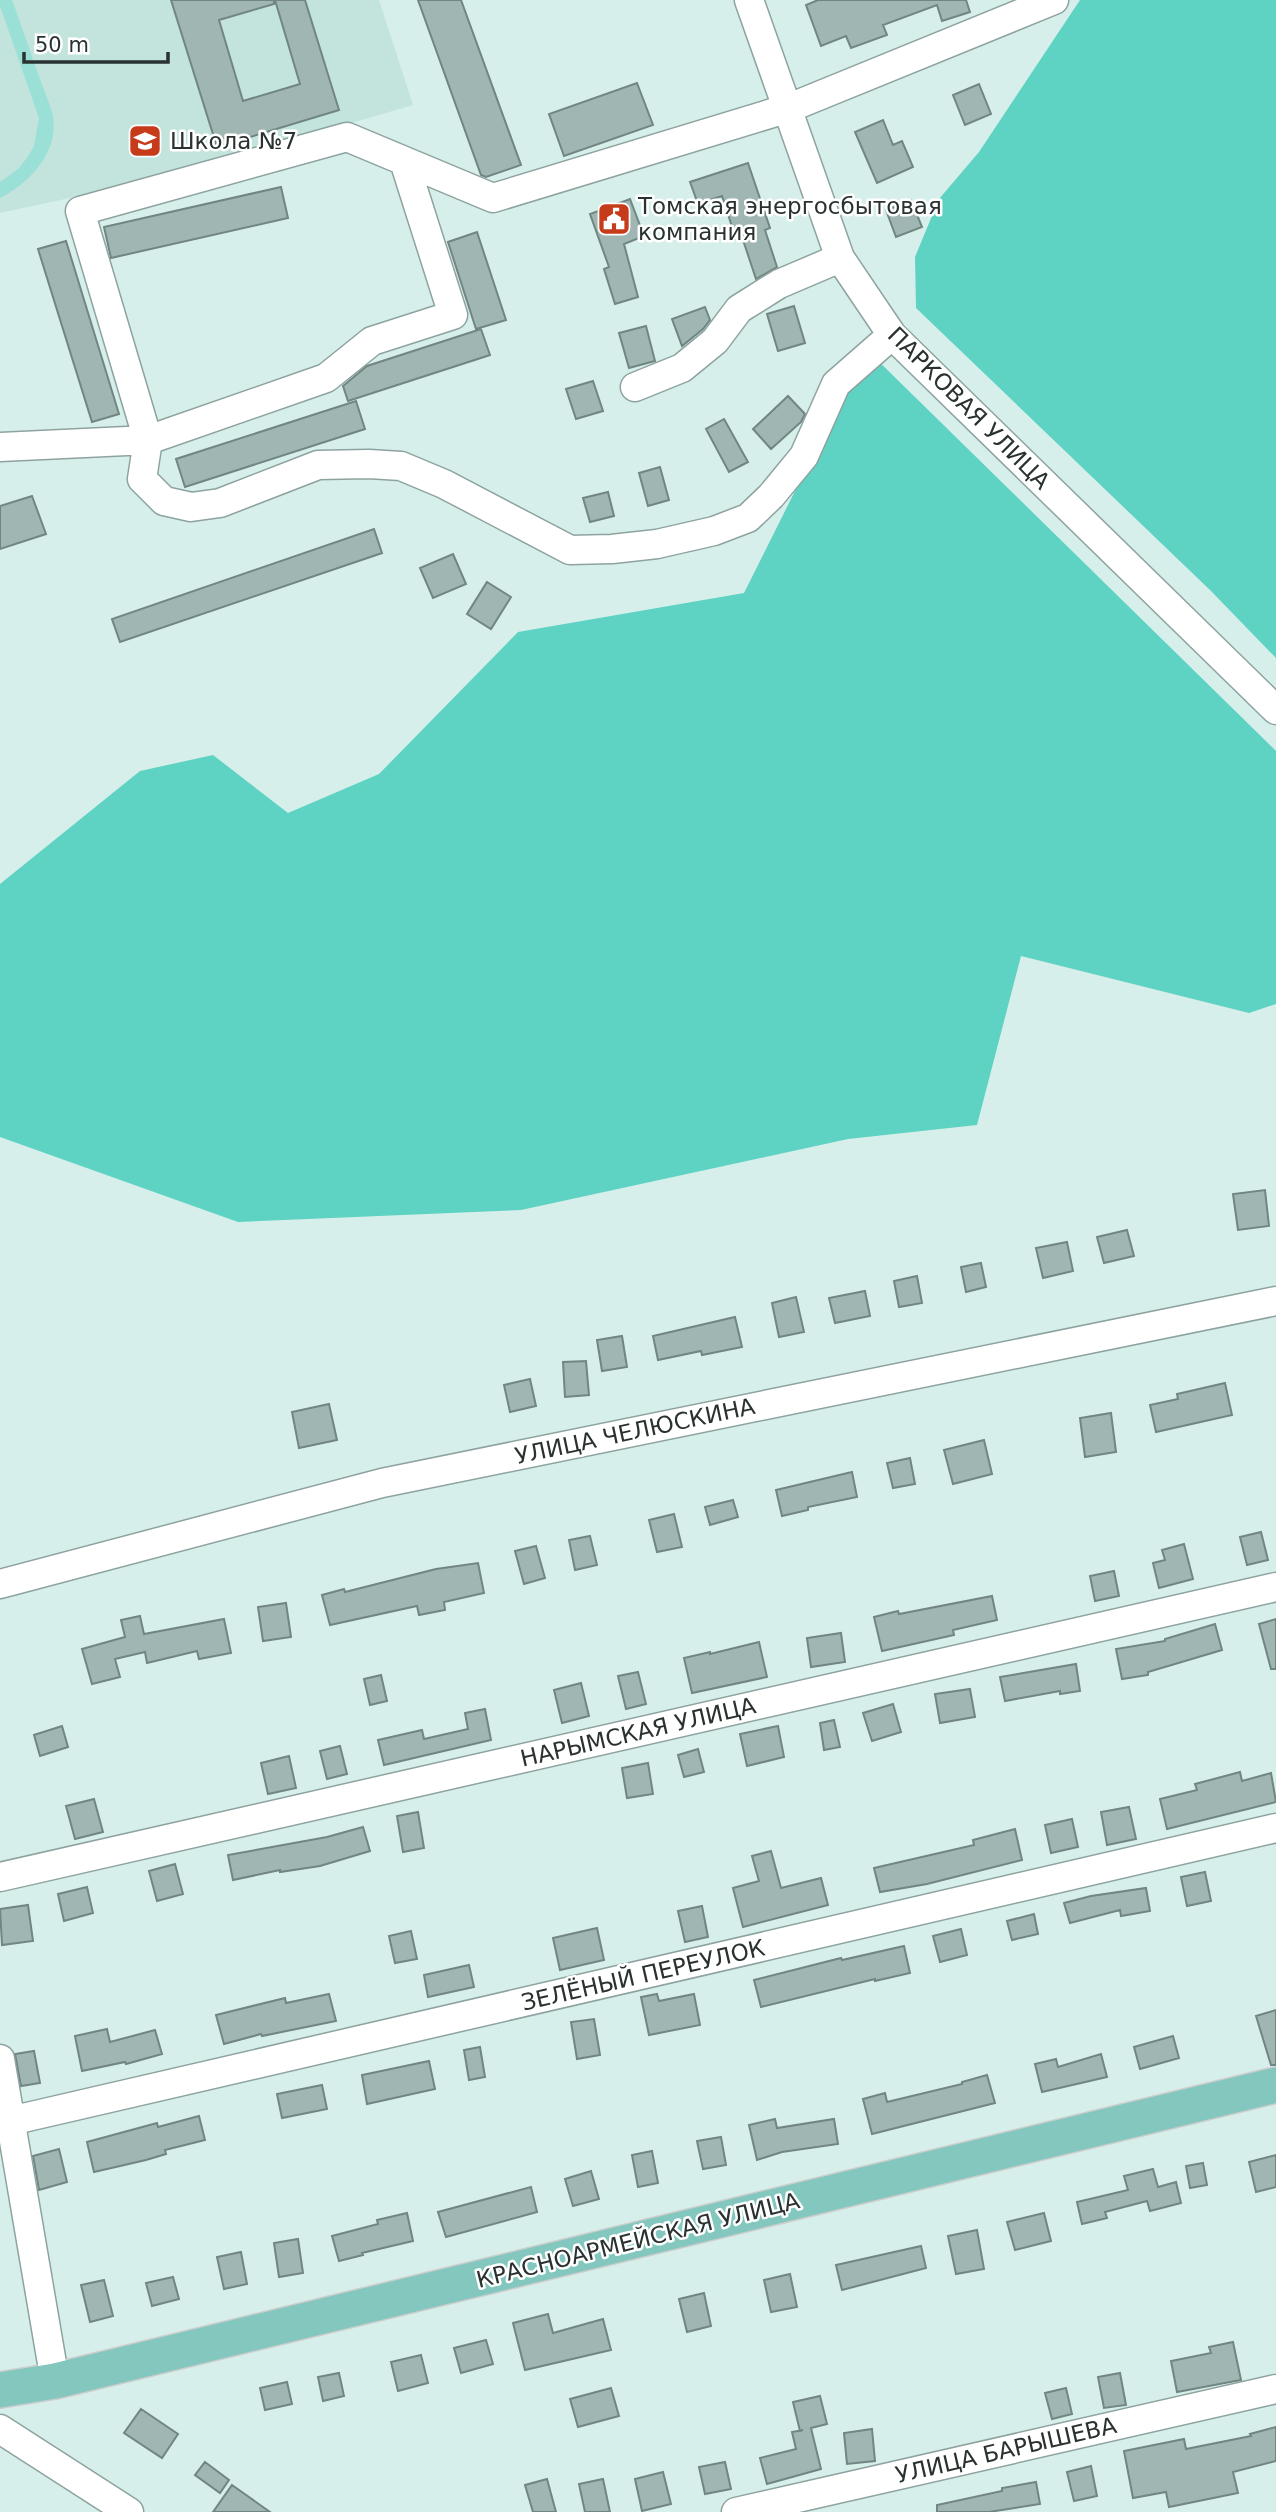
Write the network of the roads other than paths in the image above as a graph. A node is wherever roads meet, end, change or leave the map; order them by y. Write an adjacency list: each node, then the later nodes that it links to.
1 (749, 0): 3 (street, ПАРКОВАЯ УЛИЦА)
2 (1054, 0): 3 (street)
3 (789, 108): 4 (street); 5 (street, ПАРКОВАЯ УЛИЦА)
4 (404, 161): 8 (street); 8 (street)
5 (840, 258): 6 (street, ПАРКОВАЯ УЛИЦА); 7 (street)
6 (892, 335): 8 (street); 10 (street, ПАРКОВАЯ УЛИЦА)
7 (635, 387)
8 (148, 440): 9 (street)
9 (0, 447)
10 (1276, 710)
11 (1276, 1301): 12 (street, УЛИЦА ЧЕЛЮСКИНА)
12 (0, 1584)
13 (1276, 1587): 15 (street, НАРЫМСКАЯ УЛИЦА)
14 (1276, 1828): 18 (street, ЗЕЛЁНЫЙ ПЕРЕУЛОК)
15 (0, 1877)
16 (0, 2059): 18 (street)
17 (1276, 2085): 19 (main road, КРАСНОАРМЕЙСКАЯ УЛИЦА)
18 (10, 2121): 19 (street)
19 (55, 2381): 21 (main road, КРАСНОАРМЕЙСКАЯ УЛИЦА)
20 (1276, 2389): 23 (street, УЛИЦА БАРЫШЕВА)
21 (0, 2390)
22 (0, 2429): 24 (street)
23 (774, 2507): 25 (street, УЛИЦА БАРЫШЕВА)
24 (129, 2512)
25 (736, 2512)

